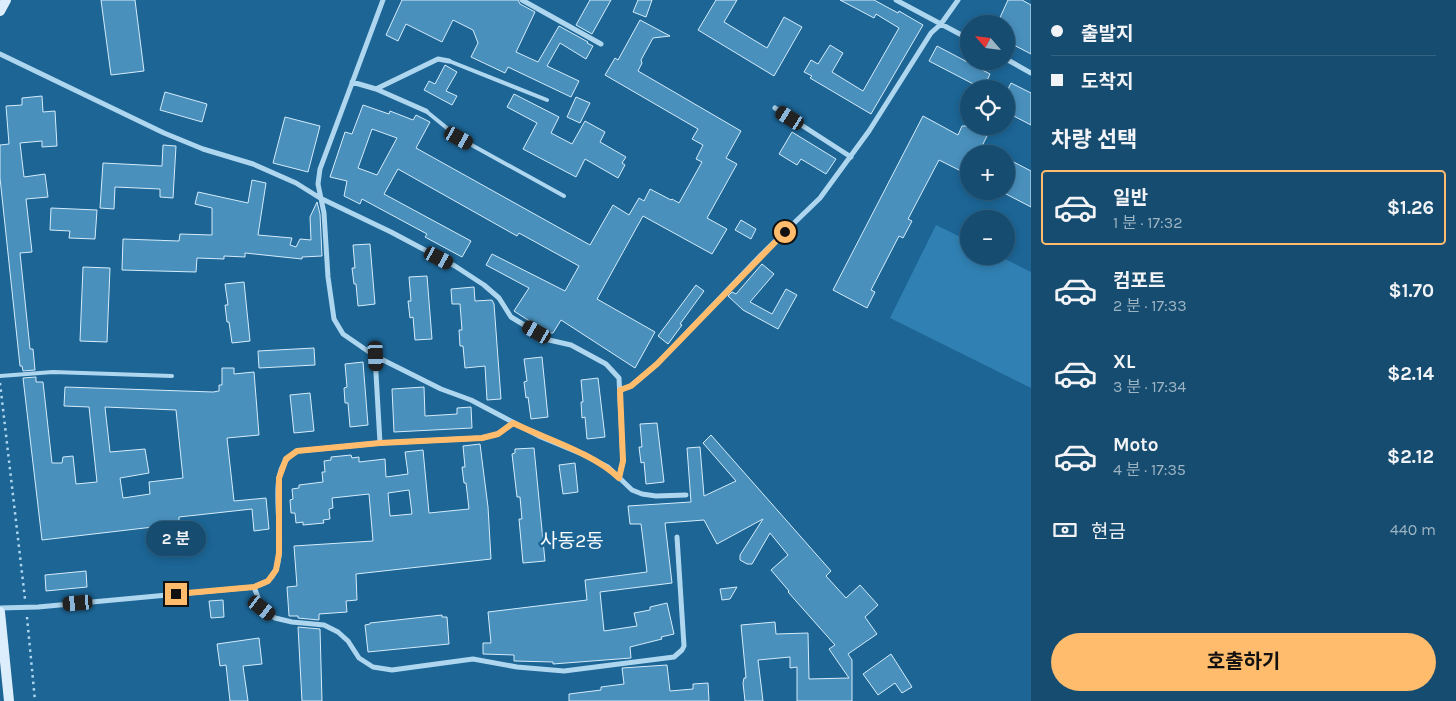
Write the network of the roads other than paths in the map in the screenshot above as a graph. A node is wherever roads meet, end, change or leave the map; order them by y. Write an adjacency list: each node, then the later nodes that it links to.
1 (6, 0): 6 (street)
2 (383, 0): 14 (street)
3 (522, 0): 9 (street)
4 (896, 0): 7 (street)
5 (958, 0): 7 (street)
6 (0, 11)
7 (941, 24): 8 (street); 19 (street)
8 (960, 34)
9 (600, 44)
10 (0, 54): 21 (street)
11 (449, 61): 15 (street); 16 (lane)
12 (1015, 64): 13 (street)
13 (1031, 74)
14 (352, 82): 15 (street); 21 (street)
15 (376, 89): 18 (street)
16 (547, 100)
17 (775, 108): 19 (street)
18 (426, 111): 20 (lane)
19 (850, 157): 25 (street)
20 (564, 196)
21 (320, 198): 22 (street); 25 (street)
22 (376, 356): 26 (street); 27 (street)
23 (0, 376): 24 (lane)
24 (172, 376)
25 (620, 390): 28 (street)
26 (513, 423): 27 (street); 28 (street)
27 (380, 443): 31 (street)
28 (619, 478): 29 (street)
29 (686, 495)
30 (677, 537): 31 (street)
31 (254, 587): 32 (street)
32 (0, 608)
33 (0, 612): 34 (street)
34 (2, 642): 35 (street)
35 (9, 701)

